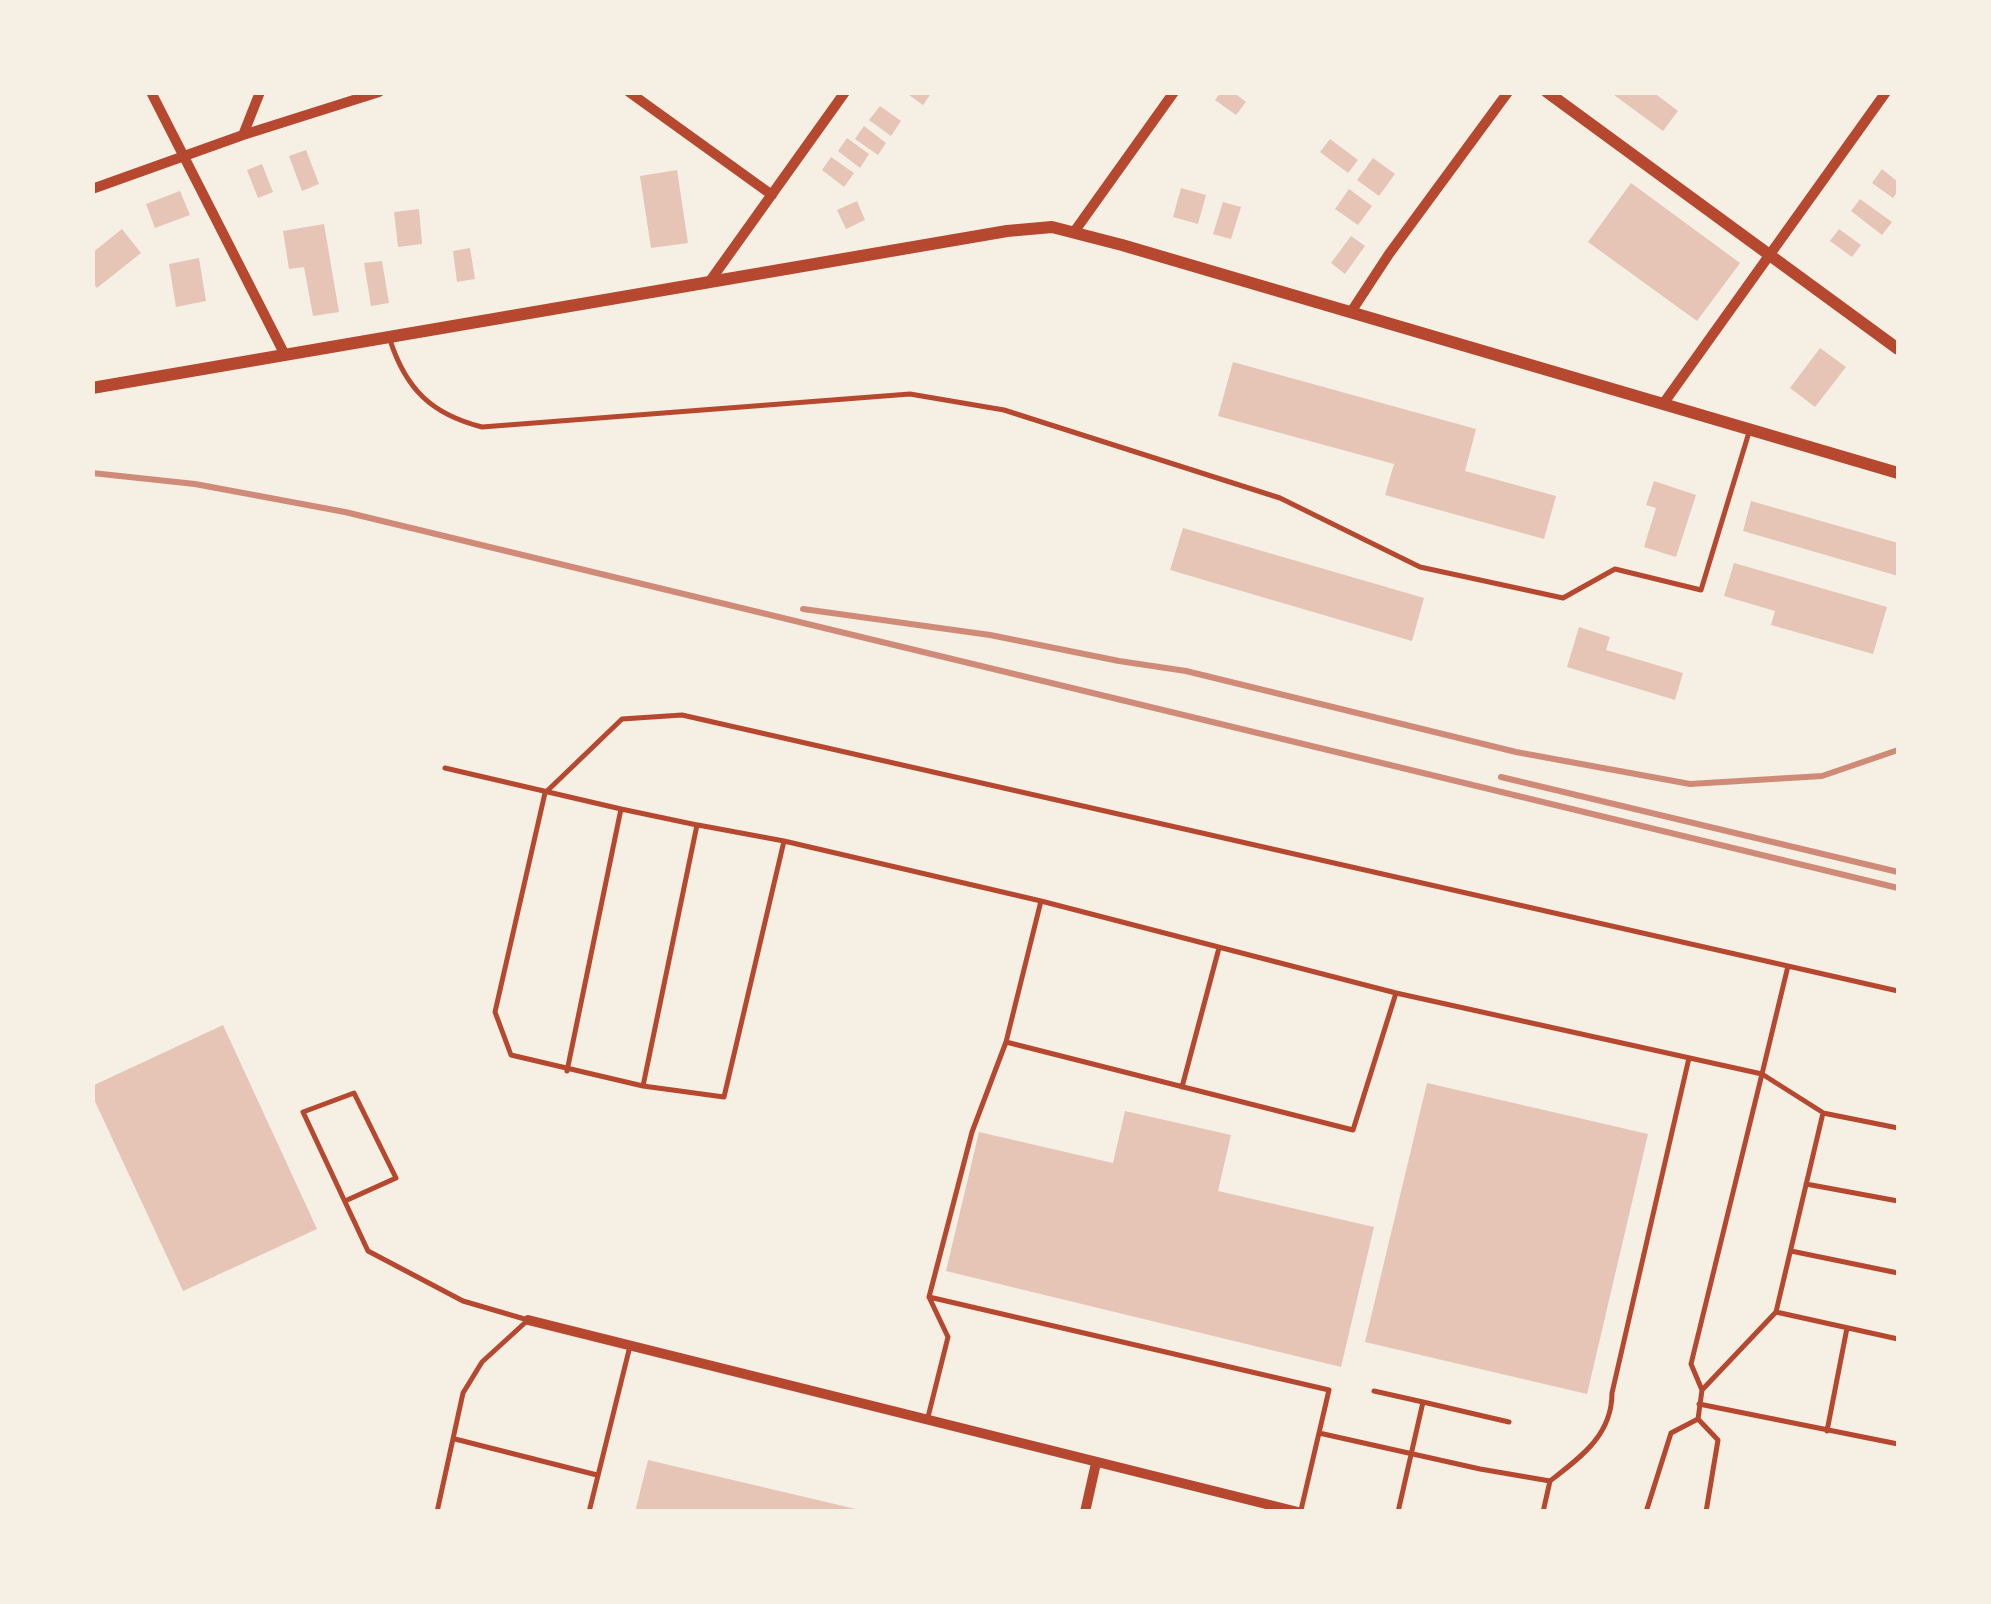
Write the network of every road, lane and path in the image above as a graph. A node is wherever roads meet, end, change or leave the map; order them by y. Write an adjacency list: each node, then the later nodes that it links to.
1 (151, 92): 11 (street)
2 (260, 92): 10 (street)
3 (379, 92): 10 (street)
4 (629, 92): 13 (street)
5 (845, 92): 13 (street)
6 (1174, 92): 14 (street)
7 (1508, 92): 17 (street)
8 (1547, 92): 15 (street)
9 (1886, 92): 15 (street)
10 (243, 136): 11 (street)
11 (184, 158): 12 (street); 20 (street)
12 (92, 189)
13 (772, 195): 16 (street)
14 (1074, 232): 16 (street); 17 (street)
15 (1769, 255): 19 (street); 22 (street)
16 (710, 281): 18 (street)
17 (1351, 312): 22 (street)
18 (389, 337): 20 (street); 23 (lane)
19 (1898, 348)
20 (285, 355): 21 (street)
21 (92, 388)
22 (1663, 404): 23 (street)
23 (1750, 429): 24 (street)
24 (1898, 473)
25 (444, 768): 26 (lane)
26 (545, 793): 27 (lane); 32 (lane); 37 (lane)
27 (621, 810): 28 (lane); 37 (lane)
28 (698, 825): 29 (lane); 39 (lane)
29 (784, 841): 30 (lane); 39 (lane)
30 (1041, 902): 31 (lane); 35 (lane)
31 (1219, 948): 34 (lane); 40 (lane)
32 (1788, 966): 33 (lane); 38 (lane)
33 (1898, 991)
34 (1396, 994): 36 (lane); 40 (lane)
35 (1006, 1042): 40 (lane); 48 (lane)
36 (1689, 1058): 38 (lane); 68 (lane)
37 (567, 1070): 39 (lane)
38 (1762, 1074): 41 (lane); 54 (lane)
39 (643, 1086)
40 (1182, 1087)
41 (1823, 1113): 42 (lane); 43 (lane)
42 (1898, 1128)
43 (1806, 1184): 45 (lane); 46 (lane)
44 (344, 1201): 44 (lane); 50 (lane)
45 (1898, 1201)
46 (1791, 1251): 47 (lane); 49 (lane)
47 (1898, 1273)
48 (929, 1297): 59 (lane); 62 (lane)
49 (1776, 1312): 51 (lane); 54 (lane)
50 (528, 1320): 53 (street); 63 (lane)
51 (1847, 1328): 52 (lane); 61 (lane)
52 (1898, 1340)
53 (630, 1346): 59 (street); 67 (lane)
54 (1702, 1390): 57 (lane)
55 (1374, 1391): 56 (lane)
56 (1423, 1402): 60 (lane); 65 (lane)
57 (1699, 1404): 58 (lane); 61 (lane)
58 (1698, 1420): 75 (lane); 76 (lane)
59 (927, 1421): 66 (street)
60 (1509, 1422)
61 (1827, 1431): 64 (lane)
62 (1319, 1433): 65 (lane); 72 (lane)
63 (454, 1439): 67 (lane); 69 (lane)
64 (1898, 1444)
65 (1410, 1453): 68 (lane); 73 (lane)
66 (1096, 1463): 71 (street); 72 (street)
67 (598, 1475): 70 (lane)
68 (1550, 1481): 74 (lane)
69 (437, 1512)
70 (588, 1512)
71 (1085, 1512)
72 (1299, 1512)
73 (1398, 1512)
74 (1543, 1512)
75 (1646, 1512)
76 (1706, 1512)

